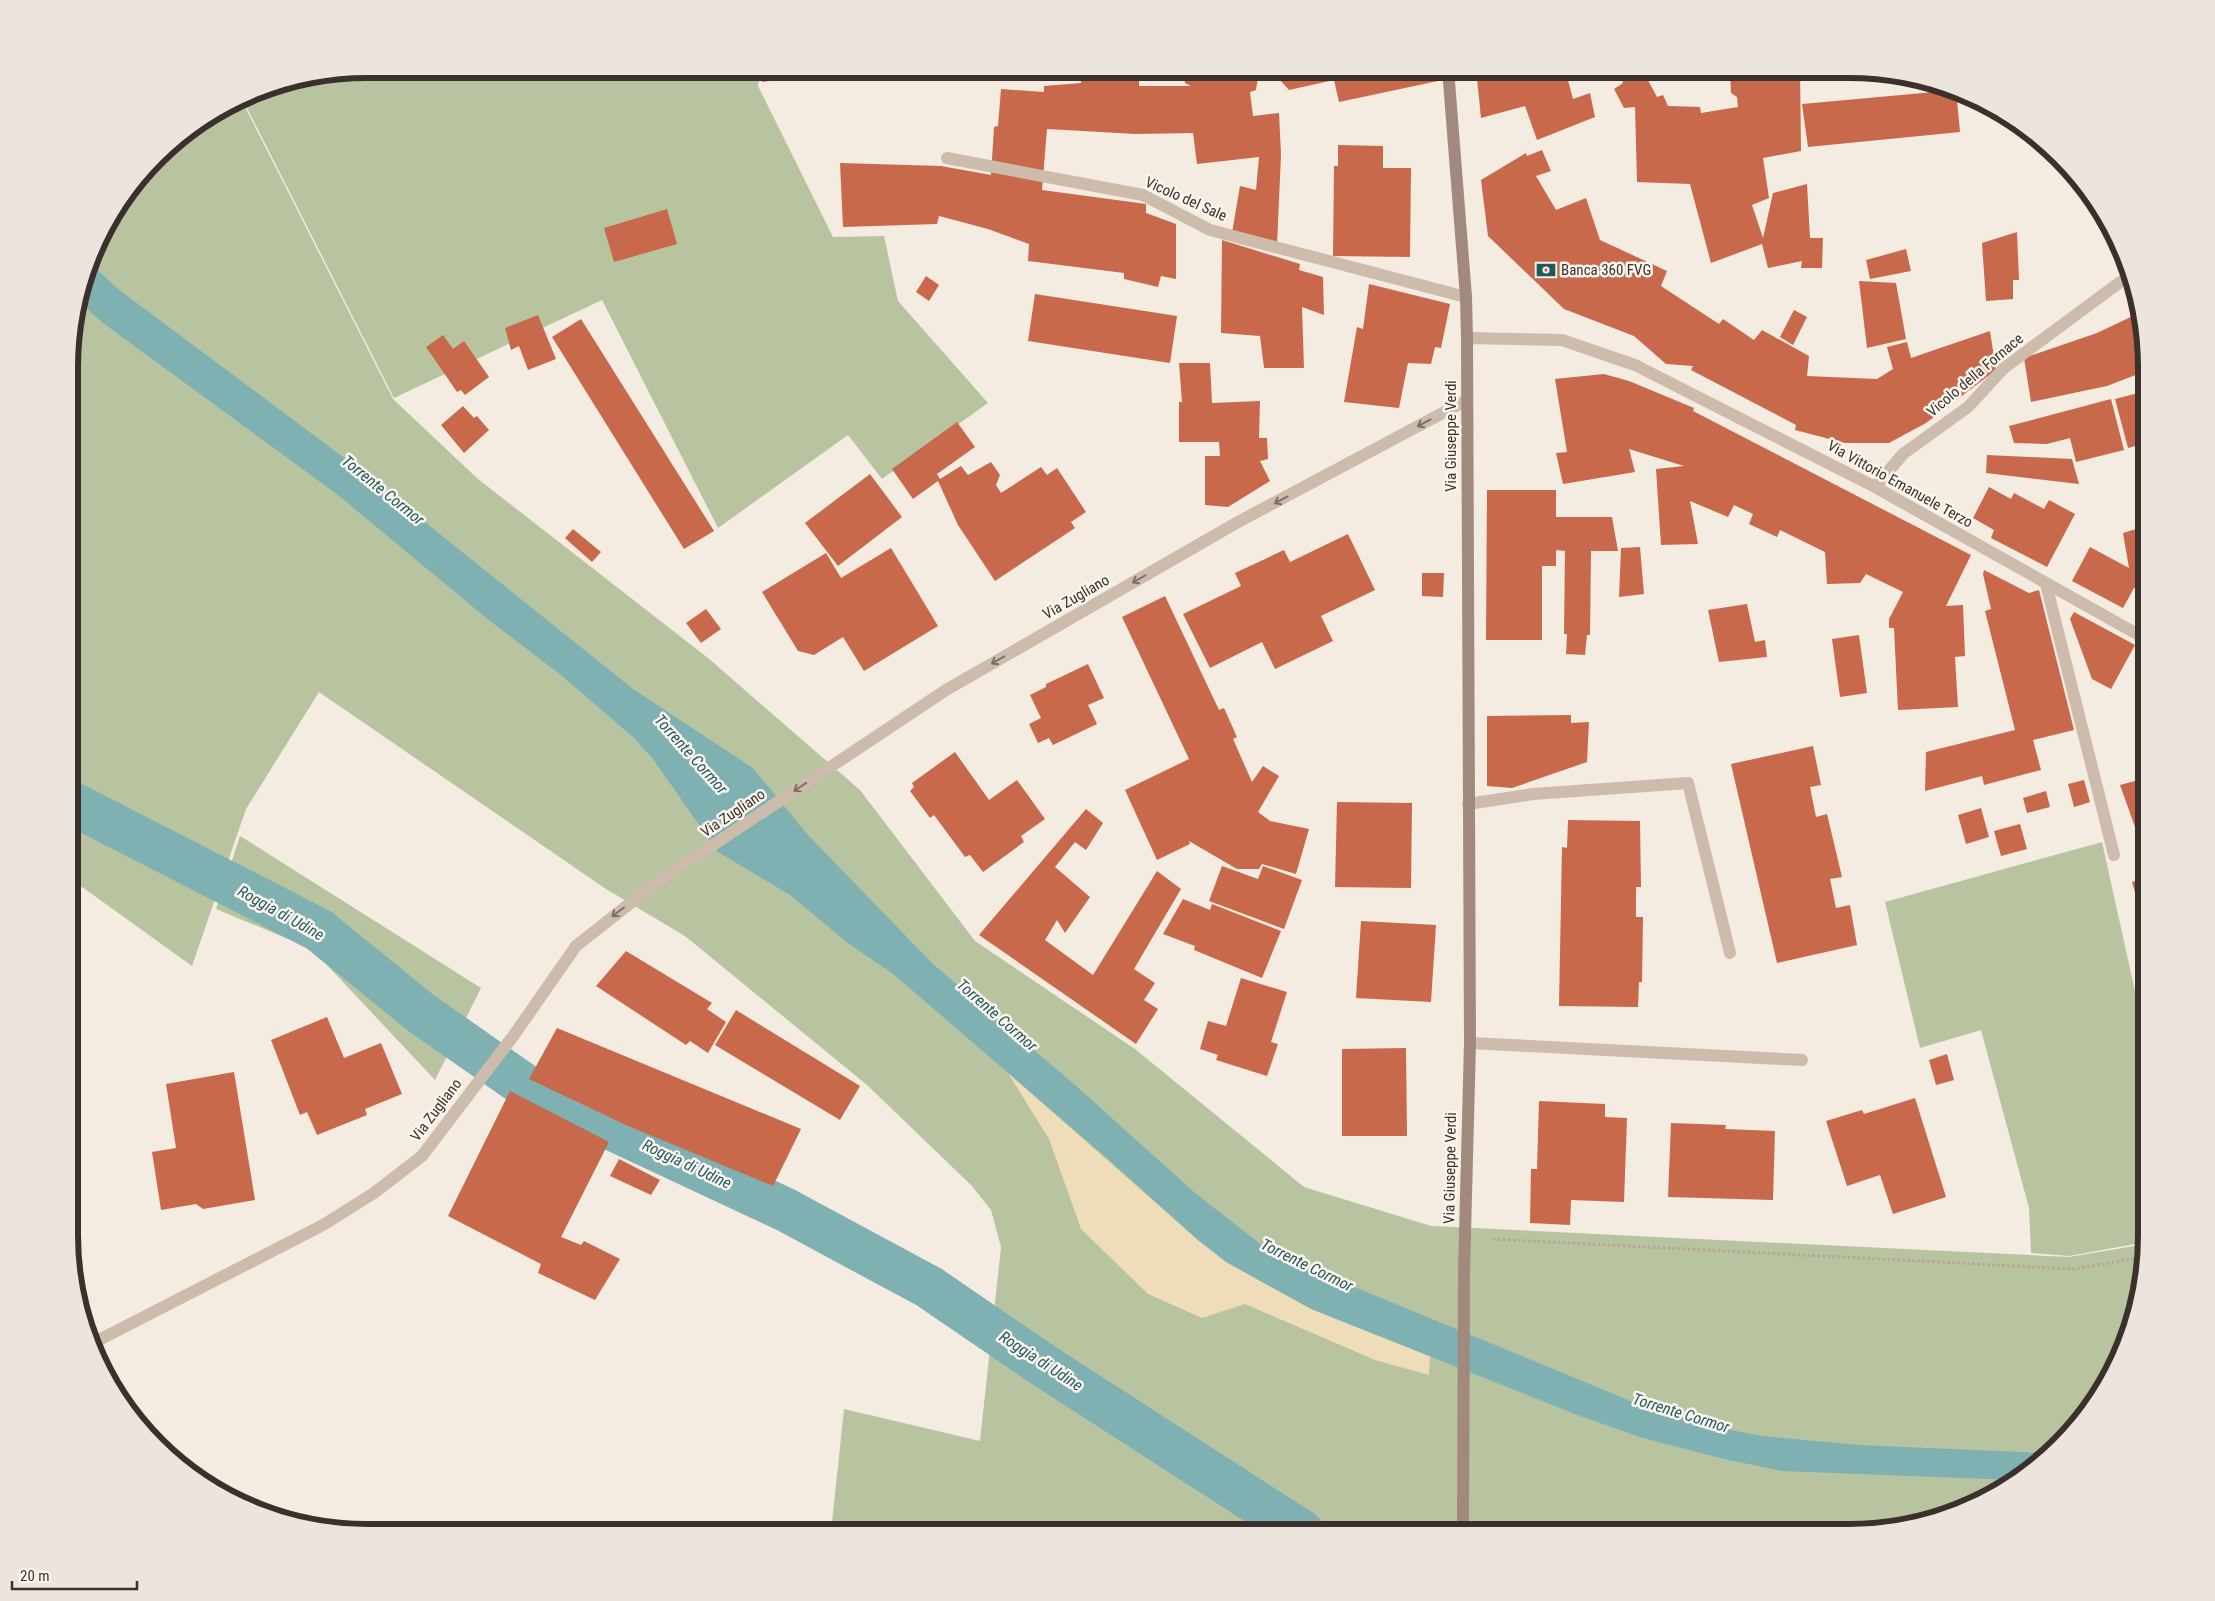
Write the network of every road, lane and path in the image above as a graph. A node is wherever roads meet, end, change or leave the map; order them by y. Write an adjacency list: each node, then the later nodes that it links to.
1 (1449, 77): 4 (main road, Via Giuseppe Verdi)
2 (947, 158): 4 (street, Vicolo del Sale)
3 (2124, 279): 7 (street, Vicolo della Fornace)
4 (1466, 297): 5 (main road, Via Giuseppe Verdi)
5 (1467, 338): 6 (main road, Via Giuseppe Verdi); 7 (street, Via Vittorio Emanuele Terzo)
6 (1467, 400): 10 (main road, Via Giuseppe Verdi); 17 (street, Via Zugliano, one-way to 17)
7 (1875, 487): 8 (street, Via Vittorio Emanuele Terzo)
8 (2046, 584): 9 (street, Via Vittorio Emanuele Terzo); 11 (street)
9 (2138, 635)
10 (1468, 804): 12 (street); 13 (main road, Via Giuseppe Verdi)
11 (2114, 856)
12 (1730, 953)
13 (1470, 1043): 14 (street); 15 (main road, Via Giuseppe Verdi)
14 (1802, 1060)
15 (1465, 1237): 16 (path); 18 (main road, Via Giuseppe Verdi)
16 (2136, 1258)
17 (98, 1340)
18 (1463, 1524)

